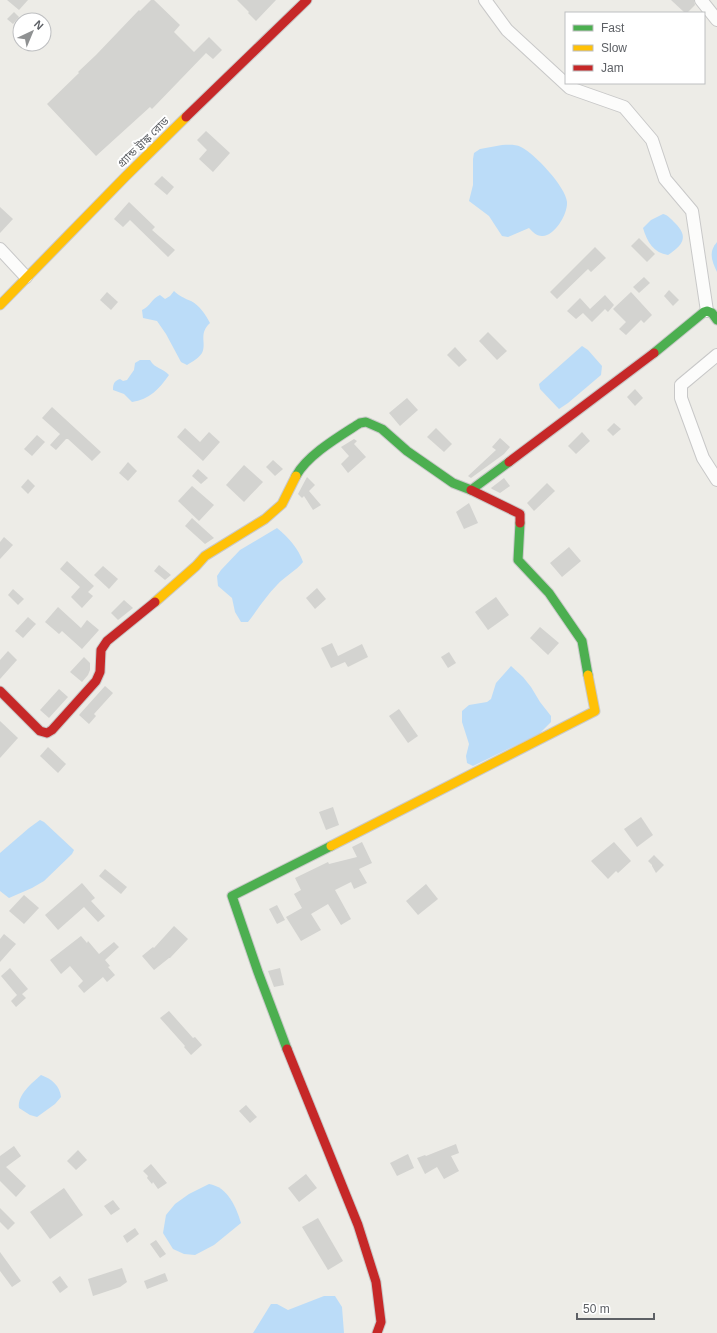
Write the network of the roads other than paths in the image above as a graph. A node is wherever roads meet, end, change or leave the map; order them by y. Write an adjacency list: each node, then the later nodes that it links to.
1 (307, 0): 8 (main road, গ্র্যান্ড ট্রাঙ্ক রোড)
2 (485, 0): 5 (street)
3 (701, 0): 4 (street)
4 (717, 20)
5 (565, 83)
6 (566, 84): 10 (street)
7 (0, 249): 8 (street)
8 (26, 277): 9 (main road, গ্র্যান্ড ট্রাঙ্ক রোড)
9 (0, 305)
10 (707, 310): 11 (main road); 14 (main road)
11 (717, 320)
12 (717, 355): 13 (street)
13 (717, 480)
14 (471, 490): 15 (main road); 16 (main road)
15 (0, 690)
16 (376, 1333)

